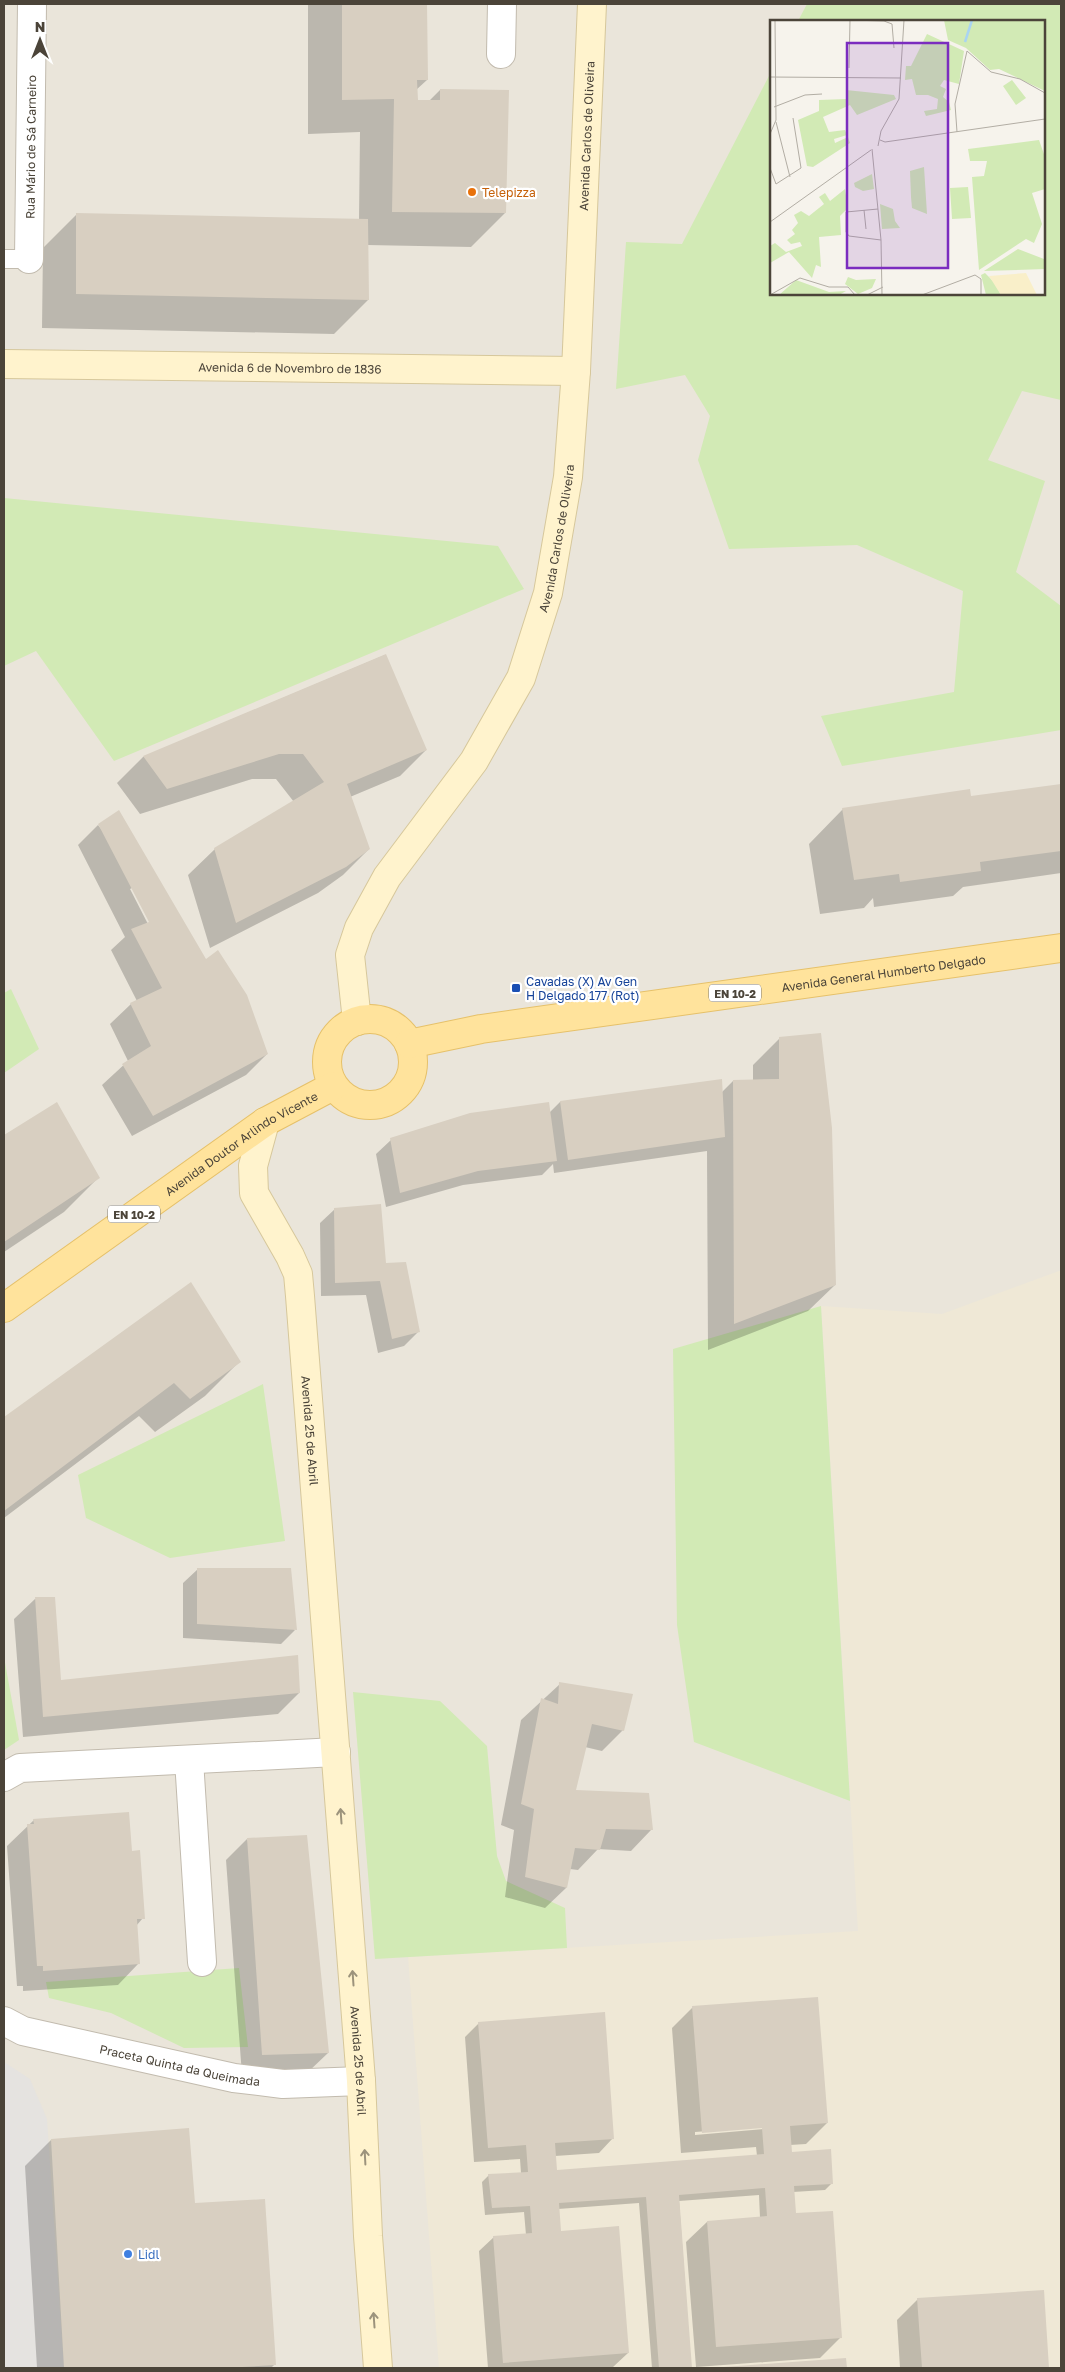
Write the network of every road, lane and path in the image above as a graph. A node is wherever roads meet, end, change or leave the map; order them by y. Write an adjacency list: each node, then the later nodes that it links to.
1 (32, 4): 5 (street, Rua Mário de Sá Carneiro)
2 (502, 4): 4 (street)
3 (592, 4): 7 (main road, Avenida Carlos de Oliveira)
4 (501, 54)
5 (16, 259)
6 (4, 364): 7 (main road, Avenida 6 de Novembro de 1836)
7 (576, 370): 9 (main road, Avenida Carlos de Oliveira)
8 (1061, 948): 10 (main road, Avenida General Humberto Delgado / EN 10-2)
9 (357, 1021): 10 (main road); 11 (main road)
10 (409, 1044): 11 (main road)
11 (334, 1086): 12 (main road, Avenida Doutor Arlindo Vicente / EN 10-2)
12 (265, 1122): 13 (main road, Avenida Doutor Arlindo Vicente / EN 10-2); 14 (main road, Avenida 25 de Abril)
13 (4, 1308)
14 (336, 1752): 15 (street); 19 (main road, Avenida 25 de Abril, one-way to 14)
15 (189, 1760): 16 (street); 17 (street)
16 (4, 1777)
17 (202, 1962)
18 (4, 2021): 19 (street, Praceta Quinta da Queimada)
19 (361, 2082): 20 (main road, Avenida 25 de Abril, one-way to 19)
20 (378, 2368)

